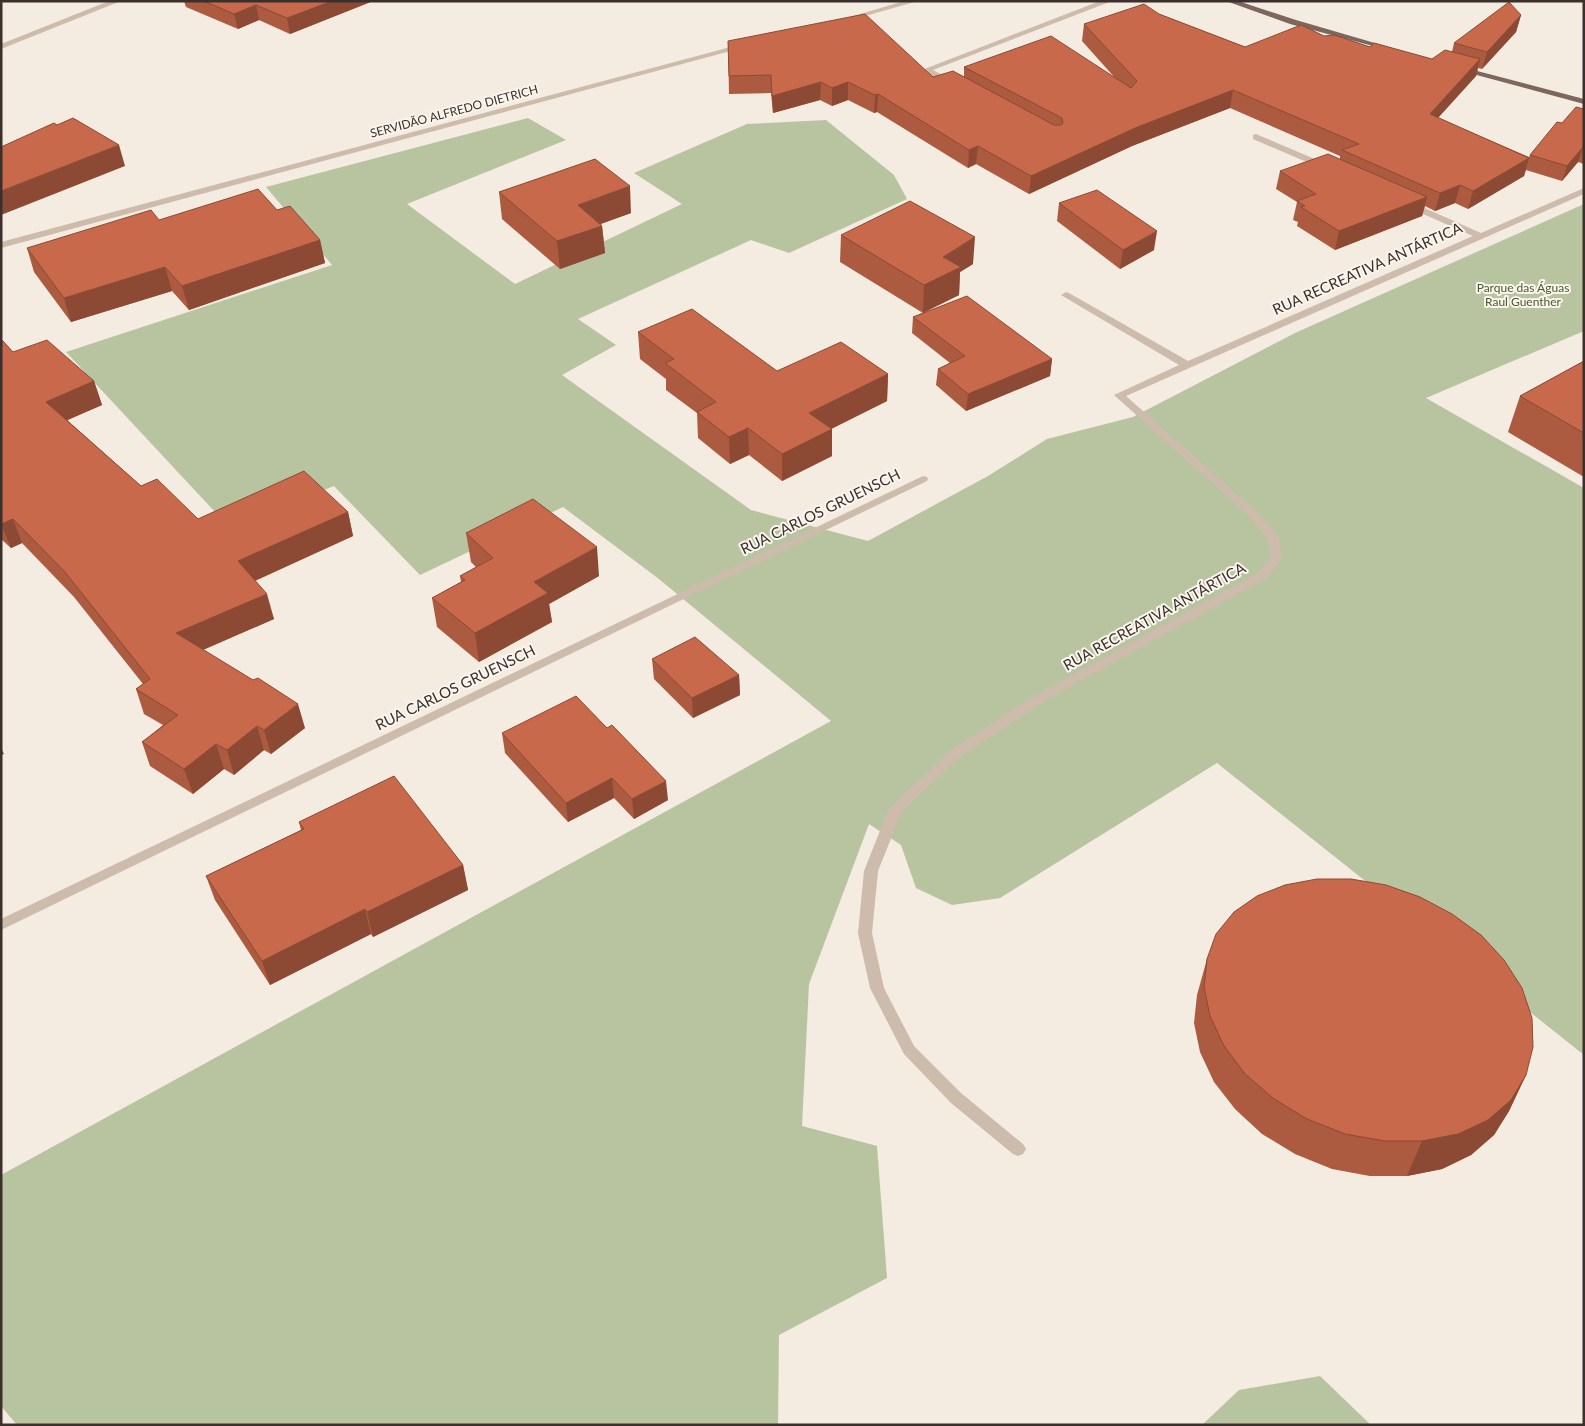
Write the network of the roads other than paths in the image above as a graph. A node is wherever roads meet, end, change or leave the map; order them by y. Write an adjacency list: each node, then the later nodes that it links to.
1 (118, 1): 7 (street)
2 (914, 1): 5 (street)
3 (1108, 1): 10 (street)
4 (1230, 1): 8 (main road)
5 (847, 19)
6 (751, 45): 17 (street, SERVIDÃO ALFREDO DIETRICH)
7 (1, 47)
8 (1396, 50)
9 (1452, 66): 11 (main road)
10 (960, 89)
11 (1584, 102)
12 (1256, 137): 13 (street)
13 (1337, 172)
14 (1584, 191): 16 (street, RUA RECREATIVA ANTÁRTICA)
15 (1400, 200): 16 (street)
16 (1481, 236): 19 (street, RUA RECREATIVA ANTÁRTICA)
17 (1, 245)
18 (1066, 295): 19 (street)
19 (1187, 365): 22 (street, RUA RECREATIVA ANTÁRTICA)
20 (923, 479): 21 (street, RUA CARLOS GRUENSCH)
21 (1, 925)
22 (1018, 1149)

